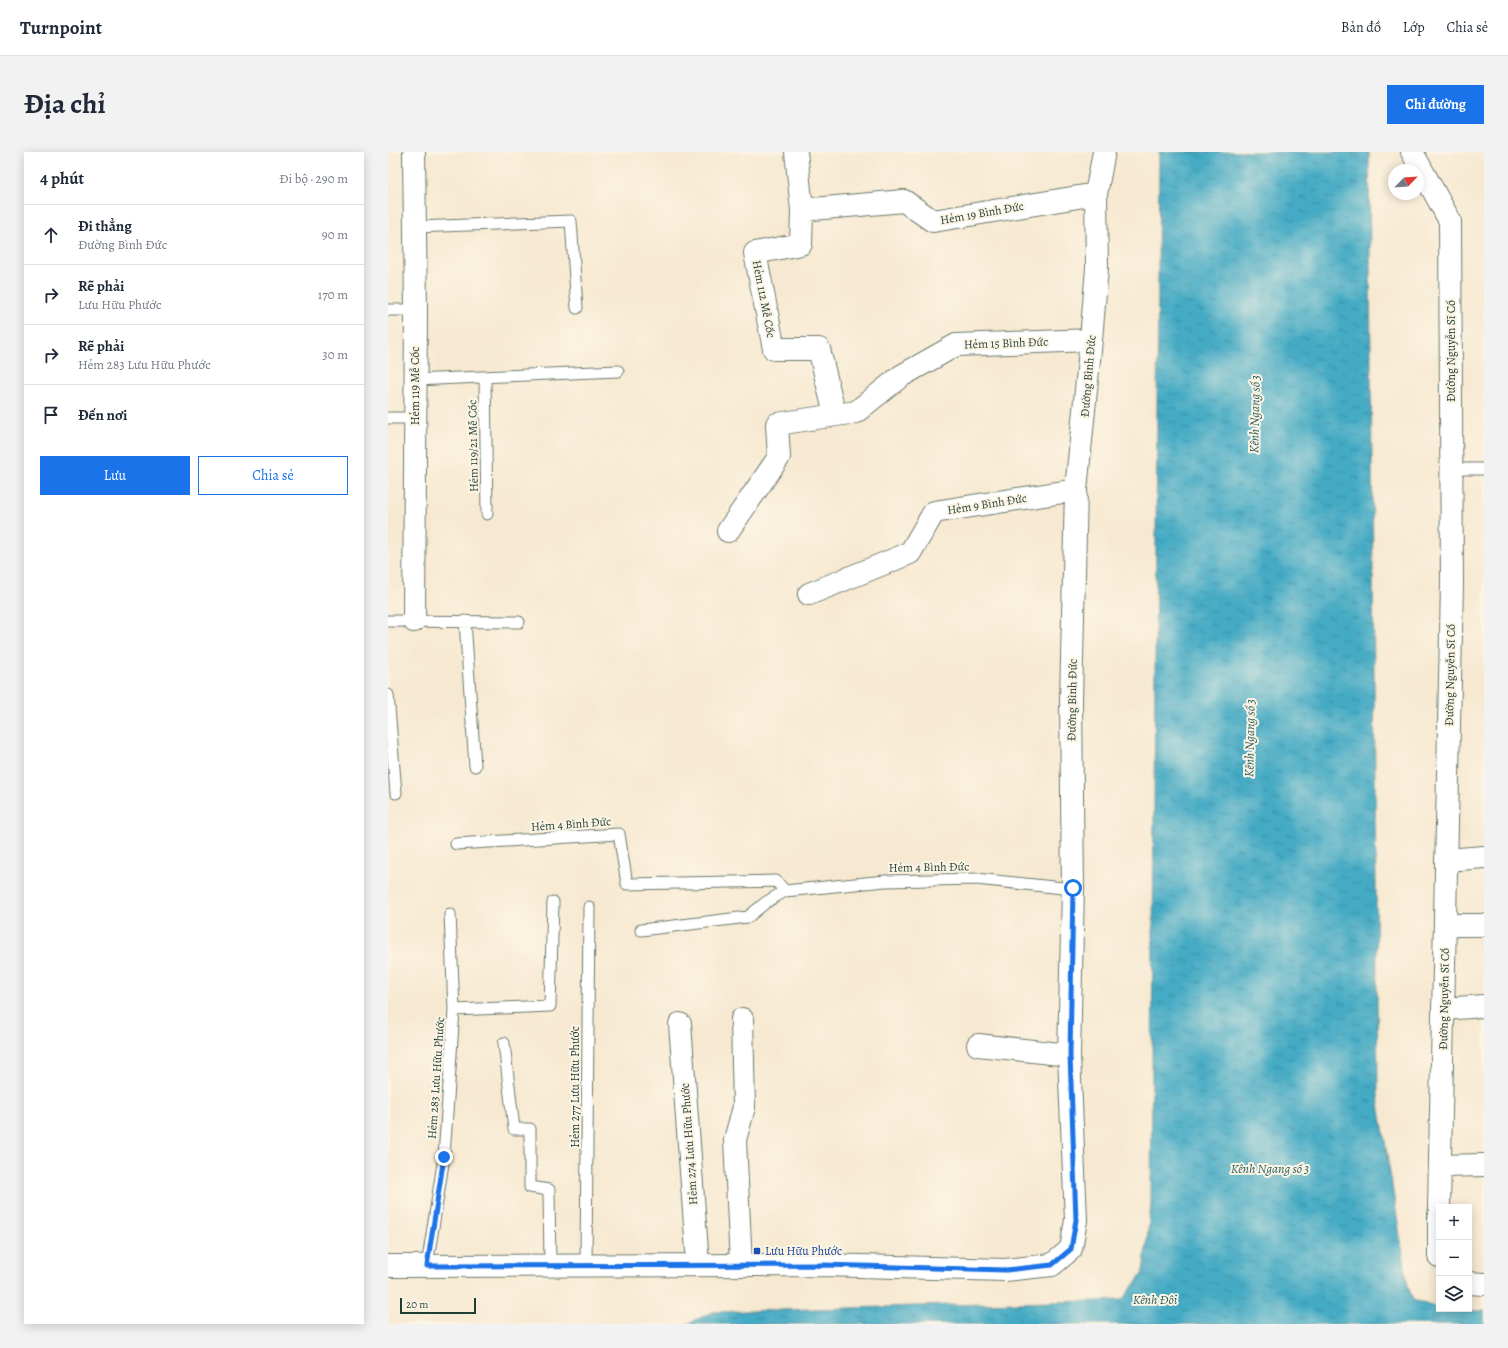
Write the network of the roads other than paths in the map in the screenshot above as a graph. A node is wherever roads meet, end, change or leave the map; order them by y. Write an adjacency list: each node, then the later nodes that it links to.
1 (414, 152): 7 (street, Hẻm 119 Mễ Cốc)
2 (796, 152): 6 (street, Hẻm 112 Mễ Cốc)
3 (1104, 152): 5 (street, Đường Bình Đức)
4 (1412, 152): 18 (street, Đường Nguyễn Sĩ Cố)
5 (1096, 194): 6 (street, Hẻm 19 Bình Đức); 11 (street, Đường Bình Đức)
6 (802, 210): 15 (street, Hẻm 112 Mễ Cốc)
7 (415, 227): 8 (lane); 10 (street, Hẻm 119 Mễ Cốc)
8 (577, 308)
9 (388, 310): 10 (lane)
10 (416, 310): 14 (street, Hẻm 119 Mễ Cốc)
11 (1091, 340): 15 (street, Hẻm 15 Bình Đức); 20 (street, Đường Bình Đức)
12 (618, 371): 13 (lane)
13 (485, 377): 14 (lane); 21 (lane, Hẻm 119/21 Mễ Cốc)
14 (415, 380): 17 (street, Hẻm 119 Mễ Cốc)
15 (835, 415): 22 (street, Hẻm 15 Bình Đức)
16 (388, 418): 17 (lane)
17 (415, 418): 25 (street, Hẻm 119 Mễ Cốc)
18 (1451, 469): 19 (lane); 33 (street, Đường Nguyễn Sĩ Cố)
19 (1484, 469)
20 (1076, 490): 23 (street, Hẻm 9 Bình Đức); 34 (street, Đường Bình Đức)
21 (487, 514)
22 (728, 531)
23 (809, 594)
24 (388, 621): 25 (lane)
25 (414, 621): 26 (lane)
26 (465, 621): 27 (lane); 29 (lane)
27 (519, 622)
28 (388, 695): 30 (lane)
29 (475, 766)
30 (396, 793)
31 (456, 844): 35 (lane, Hẻm 4 Bình Đức)
32 (1484, 857): 33 (street)
33 (1446, 860): 39 (street, Đường Nguyễn Sĩ Cố)
34 (1073, 888): 35 (lane, Hẻm 4 Bình Đức); 49 (street, Đường Bình Đức)
35 (785, 891): 41 (lane, Hẻm 4 Bình Đức)
36 (553, 902): 44 (lane, Hẻm 283 Lưu Hữu Phước)
37 (589, 908): 58 (lane, Hẻm 277 Lưu Hữu Phước)
38 (450, 914): 44 (lane, Hẻm 283 Lưu Hữu Phước)
39 (1445, 925): 40 (street); 43 (street, Đường Nguyễn Sĩ Cố)
40 (1484, 925)
41 (641, 930)
42 (1484, 1006): 43 (street)
43 (1443, 1009): 51 (street, Đường Nguyễn Sĩ Cố)
44 (454, 1010): 56 (lane, Hẻm 283 Lưu Hữu Phước)
45 (742, 1019): 54 (street)
46 (680, 1024): 53 (street, Hẻm 274 Lưu Hữu Phước)
47 (504, 1043): 57 (lane)
48 (978, 1045): 49 (street)
49 (1070, 1055): 54 (street, Đường Bình Đức)
50 (1484, 1165): 51 (street)
51 (1440, 1166): 52 (street, Đường Nguyễn Sĩ Cố)
52 (1439, 1204)
53 (698, 1265): 54 (street); 58 (street)
54 (741, 1265)
55 (388, 1266): 56 (street)
56 (427, 1266): 57 (street)
57 (550, 1266): 58 (street)
58 (586, 1266)
59 (1472, 1283): 60 (street)
60 (1484, 1284)

